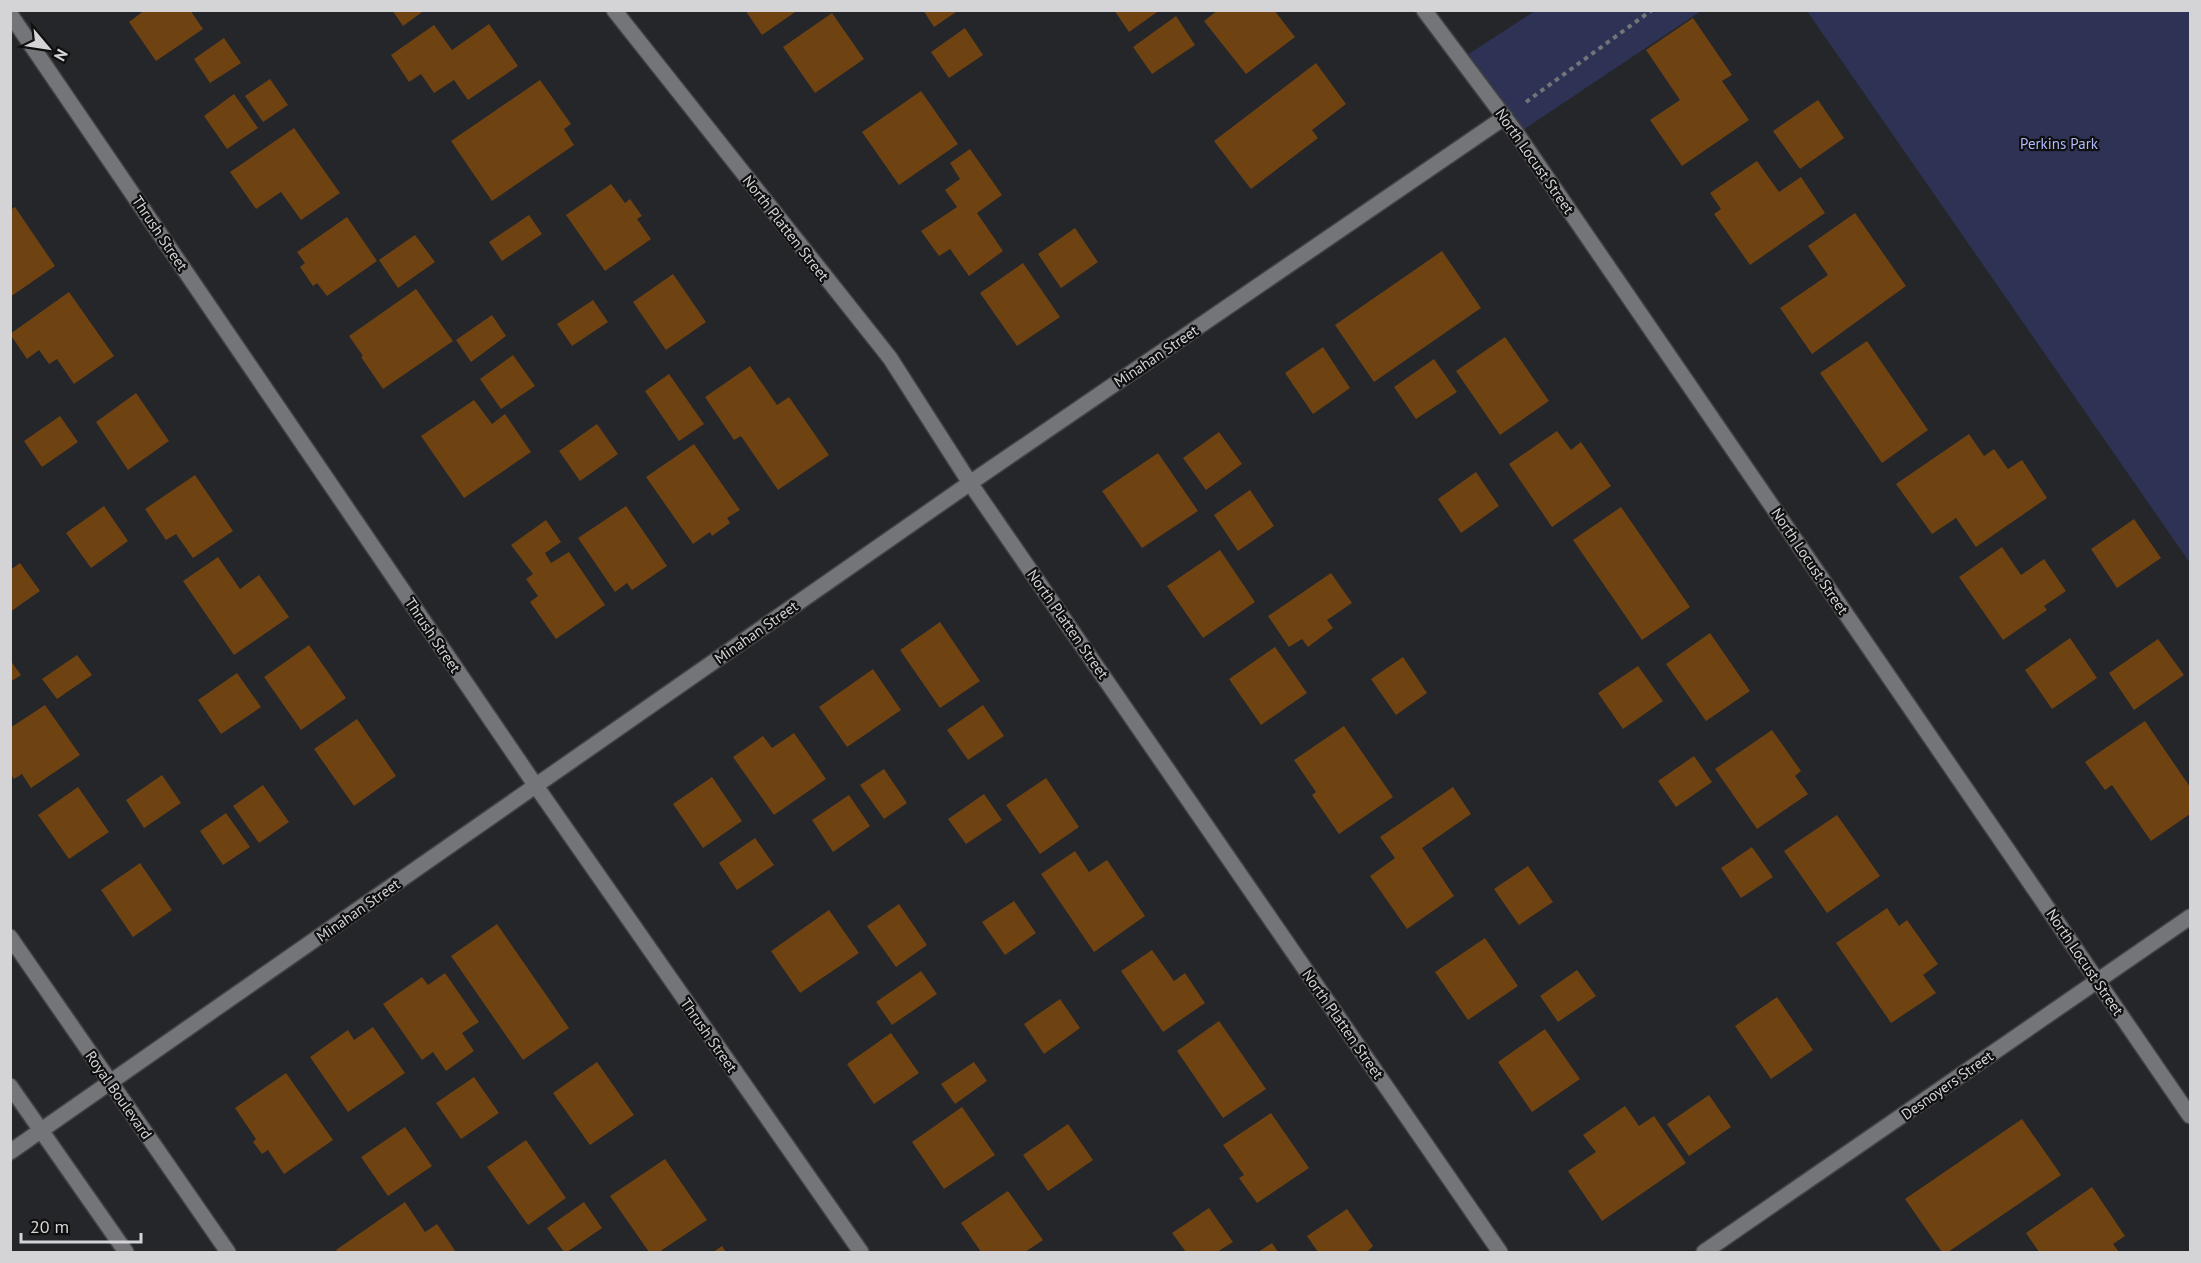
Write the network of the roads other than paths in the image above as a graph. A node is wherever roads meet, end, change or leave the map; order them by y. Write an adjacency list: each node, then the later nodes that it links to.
1 (614, 10): 5 (street, North Platten Street)
2 (1424, 10): 4 (street, North Locust Street)
3 (10, 14): 6 (street, Thrush Street)
4 (1505, 117): 5 (street, Minahan Street); 9 (street, North Locust Street)
5 (970, 483): 6 (street, Minahan Street); 18 (street, North Platten Street)
6 (536, 786): 10 (street, Minahan Street); 17 (street, Thrush Street)
7 (2190, 916): 9 (street, Desnoyers Street)
8 (10, 937): 10 (street, Royal Boulevard)
9 (2098, 981): 12 (street, North Locust Street); 19 (street, Desnoyers Street)
10 (110, 1082): 13 (street, Minahan Street); 16 (street, Royal Boulevard)
11 (10, 1086): 13 (street)
12 (2190, 1116)
13 (40, 1131): 14 (street, Minahan Street); 15 (street)
14 (10, 1152)
15 (126, 1252)
16 (228, 1252)
17 (861, 1252)
18 (1500, 1252)
19 (1704, 1252)

